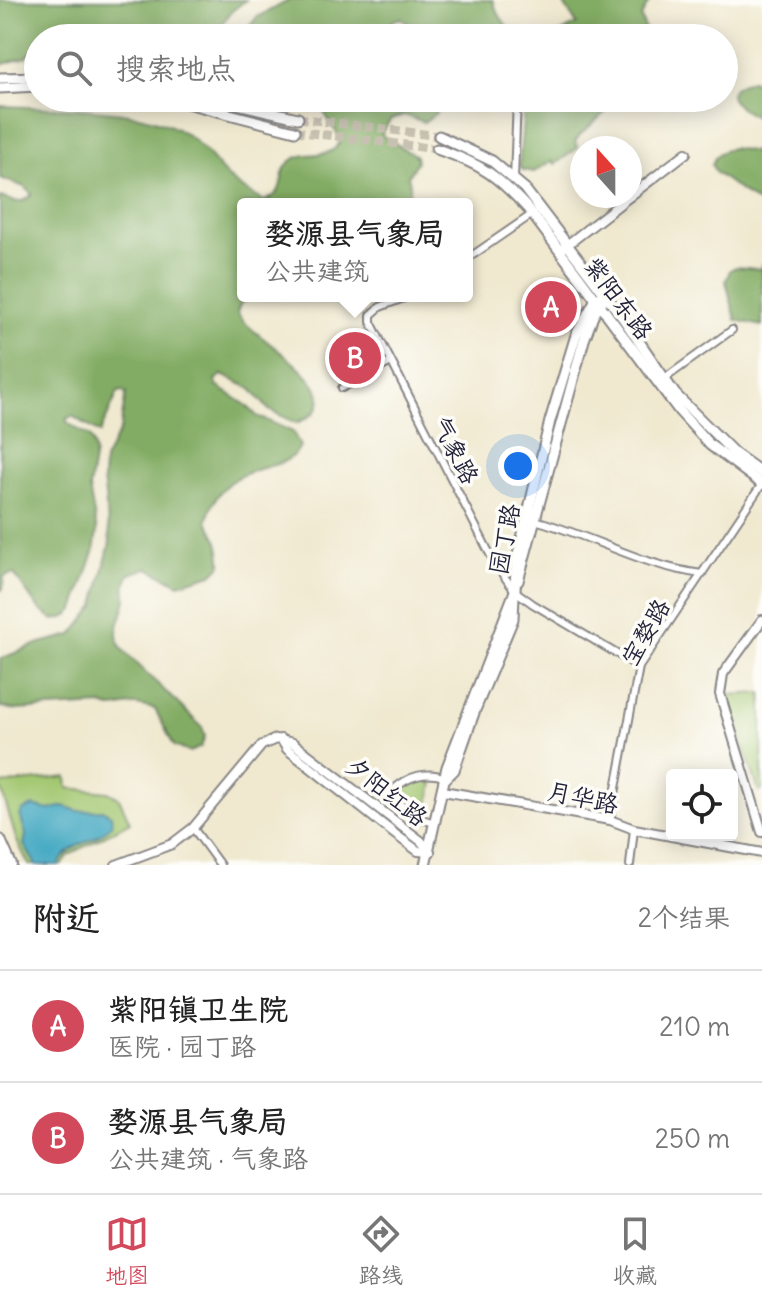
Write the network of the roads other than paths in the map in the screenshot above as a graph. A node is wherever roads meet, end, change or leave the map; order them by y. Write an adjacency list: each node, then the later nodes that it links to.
1 (24, 77): 2 (main road)
2 (0, 78)
3 (24, 87): 4 (main road)
4 (0, 88)
5 (221, 112): 9 (main road)
6 (272, 112): 8 (main road)
7 (516, 112): 13 (street)
8 (298, 118)
9 (295, 131)
10 (439, 136): 13 (main road, 紫阳东路)
11 (437, 149): 16 (main road, 紫阳东路)
12 (686, 153): 14 (street)
13 (514, 180): 16 (main road, 紫阳东路)
14 (642, 187)
15 (615, 208): 17 (street)
16 (536, 211): 17 (main road, 紫阳东路); 18 (street)
17 (564, 248): 19 (main road, 紫阳东路)
18 (473, 255)
19 (601, 300): 23 (main road, 紫阳东路); 27 (main road, 园丁路)
20 (393, 302): 22 (street, 气象路)
21 (732, 330): 23 (street)
22 (391, 362): 24 (street); 29 (street, 气象路)
23 (661, 380): 25 (main road, 紫阳东路); 26 (main road, 紫阳东路)
24 (342, 388)
25 (762, 473)
26 (762, 484): 28 (street, 宝婺路)
27 (531, 520): 28 (street); 29 (main road, 园丁路)
28 (702, 574): 31 (street, 宝婺路)
29 (515, 591): 31 (street, 气象路); 32 (main road, 园丁路)
30 (762, 620): 38 (street)
31 (639, 667): 34 (street, 宝婺路)
32 (446, 778): 33 (main road, 园丁路); 35 (street)
33 (443, 791): 34 (street, 月华路); 35 (main road, 园丁路)
34 (610, 820): 37 (street, 月华路)
35 (436, 823): 40 (main road, 园丁路)
36 (193, 828): 40 (street, 夕阳红路); 43 (street, 夕阳红路); 44 (street)
37 (634, 829): 41 (street, 月华路); 47 (street)
38 (762, 832)
39 (0, 840): 42 (main road)
40 (430, 852): 45 (main road, 园丁路); 46 (main road)
41 (762, 853)
42 (11, 865)
43 (116, 865)
44 (220, 865)
45 (425, 865)
46 (432, 865)
47 (630, 865)

